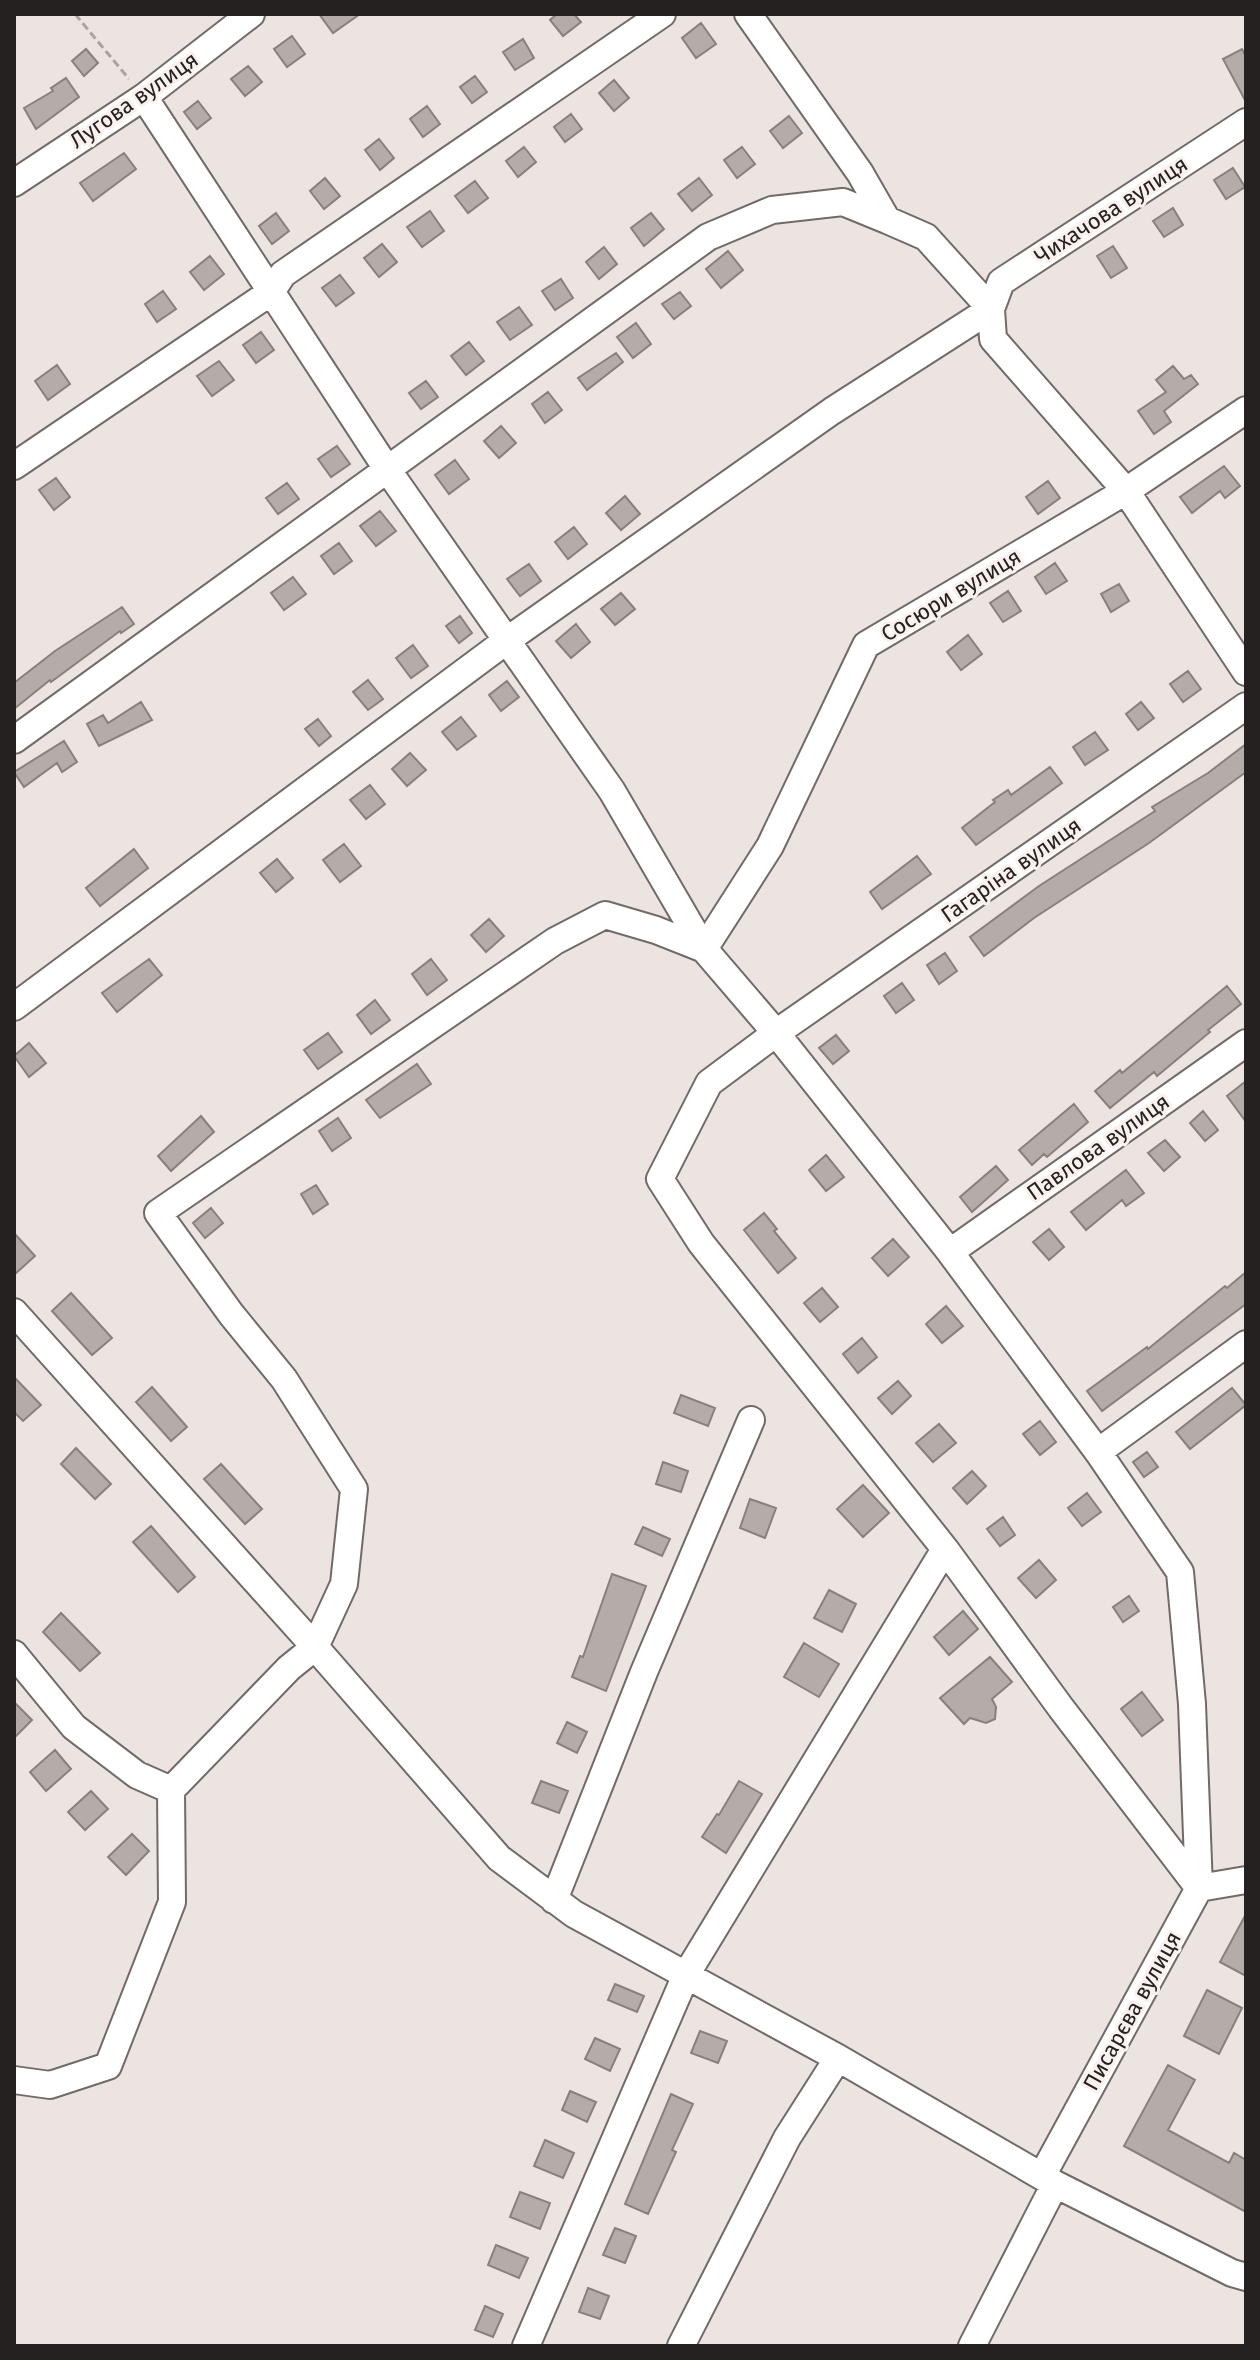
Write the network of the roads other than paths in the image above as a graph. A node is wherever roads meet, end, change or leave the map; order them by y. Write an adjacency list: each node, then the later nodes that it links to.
1 (251, 14): 4 (street, Лугова вулиця)
2 (662, 14): 8 (street)
3 (748, 14): 7 (street)
4 (144, 97): 6 (street, Лугова вулиця); 8 (street)
5 (1246, 122): 9 (street, Чихачова вулиця)
6 (14, 183)
7 (887, 220): 9 (street); 12 (street)
8 (271, 292): 11 (street); 12 (street)
9 (991, 309): 13 (street); 14 (street)
10 (1246, 410): 13 (street, Сосюри вулиця)
11 (14, 466)
12 (387, 469): 14 (street); 17 (street)
13 (1126, 491): 15 (street); 18 (street, Сосюри вулиця)
14 (506, 641): 18 (street); 19 (street)
15 (1246, 672)
16 (1246, 706): 20 (street, Гагаріна вулиця)
17 (14, 740)
18 (704, 949): 20 (street); 28 (street)
19 (14, 1007)
20 (776, 1033): 22 (street); 27 (street, Гагаріна вулиця)
21 (1246, 1043): 22 (street, Павлова вулиця)
22 (950, 1252): 26 (street)
23 (14, 1312): 28 (street)
24 (1246, 1344): 26 (street)
25 (751, 1420): 33 (street)
26 (1098, 1452): 32 (street)
27 (945, 1549): 32 (street); 34 (street)
28 (315, 1647): 30 (street); 33 (street)
29 (14, 1654): 30 (street)
30 (171, 1790): 36 (street)
31 (1246, 1880): 32 (street)
32 (1199, 1888): 37 (street, Писарєва вулиця)
33 (554, 1900): 34 (street)
34 (686, 1975): 35 (street); 39 (street)
35 (838, 2058): 37 (street); 40 (street)
36 (14, 2080)
37 (1048, 2180): 38 (street); 41 (street, Писарєва вулиця)
38 (1246, 2277)
39 (526, 2346)
40 (681, 2346)
41 (972, 2346)

